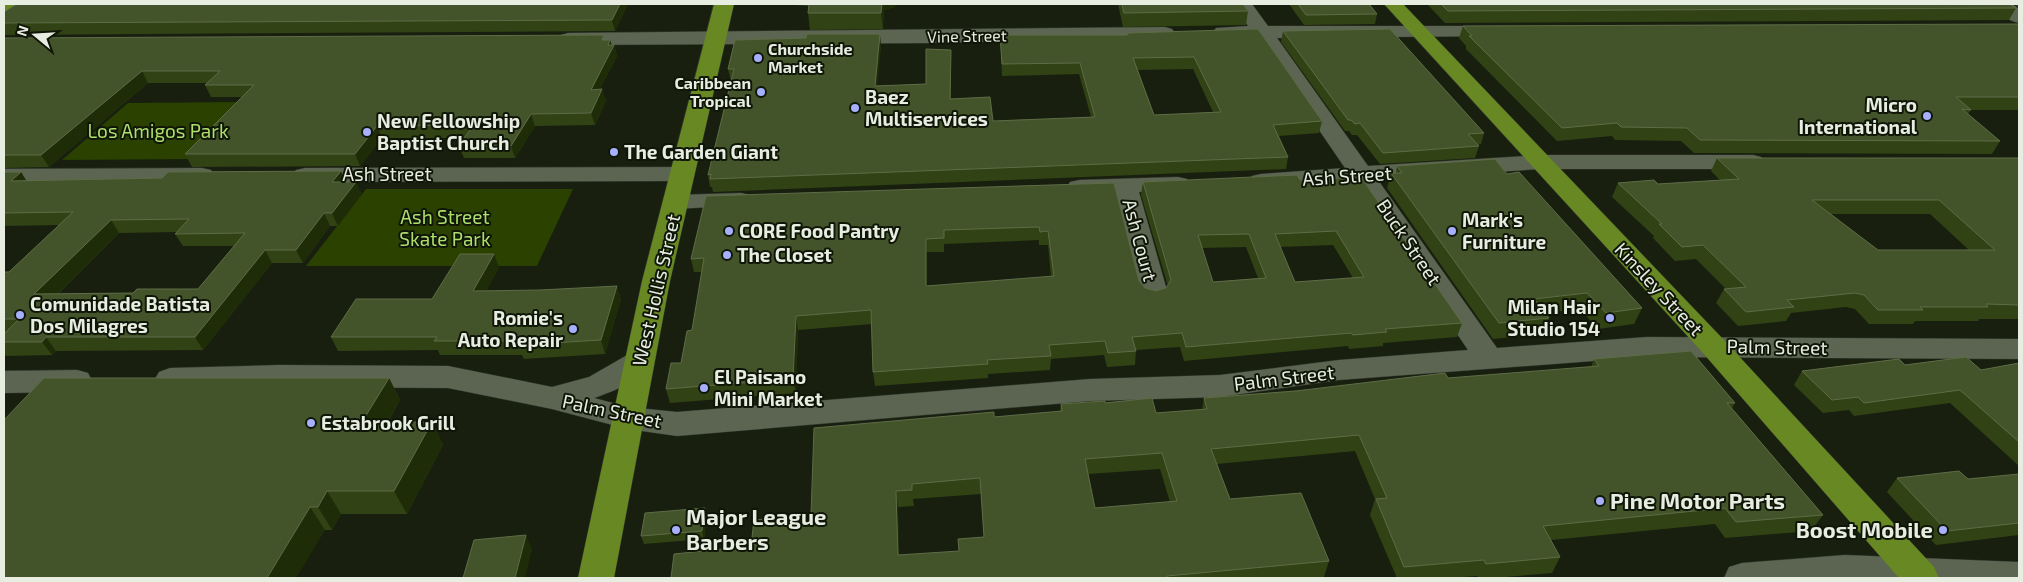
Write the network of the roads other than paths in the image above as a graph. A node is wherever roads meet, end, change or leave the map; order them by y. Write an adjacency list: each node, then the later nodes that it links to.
1 (724, 4): 11 (main road, West Hollis Street)
2 (1243, 4): 10 (street, Buck Street)
3 (1393, 4): 9 (main road, Kinsley Street)
4 (1998, 4): 5 (street)
5 (2019, 17)
6 (2000, 28): 7 (street)
7 (2019, 28)
8 (1520, 29): 9 (street, Vine Street)
9 (1418, 31): 10 (street, Vine Street); 13 (main road, Kinsley Street)
10 (1263, 32): 11 (street, Vine Street); 18 (street, Buck Street)
11 (714, 38): 12 (street, Vine Street); 15 (main road, West Hollis Street)
12 (546, 39)
13 (1540, 162): 14 (street, Ash Street); 18 (street, Ash Street); 27 (main road, Kinsley Street)
14 (1772, 162)
15 (681, 174): 17 (street, Ash Street); 25 (main road, West Hollis Street)
16 (223, 175): 19 (street)
17 (283, 175)
18 (1364, 175): 20 (street, Ash Street); 29 (street, Buck Street)
19 (4, 176)
20 (1239, 182)
21 (1201, 183): 22 (street)
22 (1125, 186): 23 (street); 26 (street, Ash Court)
23 (1056, 188)
24 (763, 199): 25 (street)
25 (675, 202): 30 (main road, West Hollis Street)
26 (1154, 294)
27 (1713, 346): 28 (street, Palm Street); 29 (street, Palm Street); 36 (main road, Kinsley Street)
28 (2019, 349)
29 (1489, 358): 35 (street, Palm Street)
30 (639, 361): 34 (street, Palm Street); 35 (main road, West Hollis Street)
31 (142, 379): 34 (street, Palm Street)
32 (102, 380): 33 (street)
33 (4, 382)
34 (552, 398): 35 (street, Palm Street)
35 (628, 418): 38 (main road, West Hollis Street)
36 (1918, 575): 37 (street); 39 (street)
37 (2019, 577)
38 (596, 578)
39 (1742, 578)

